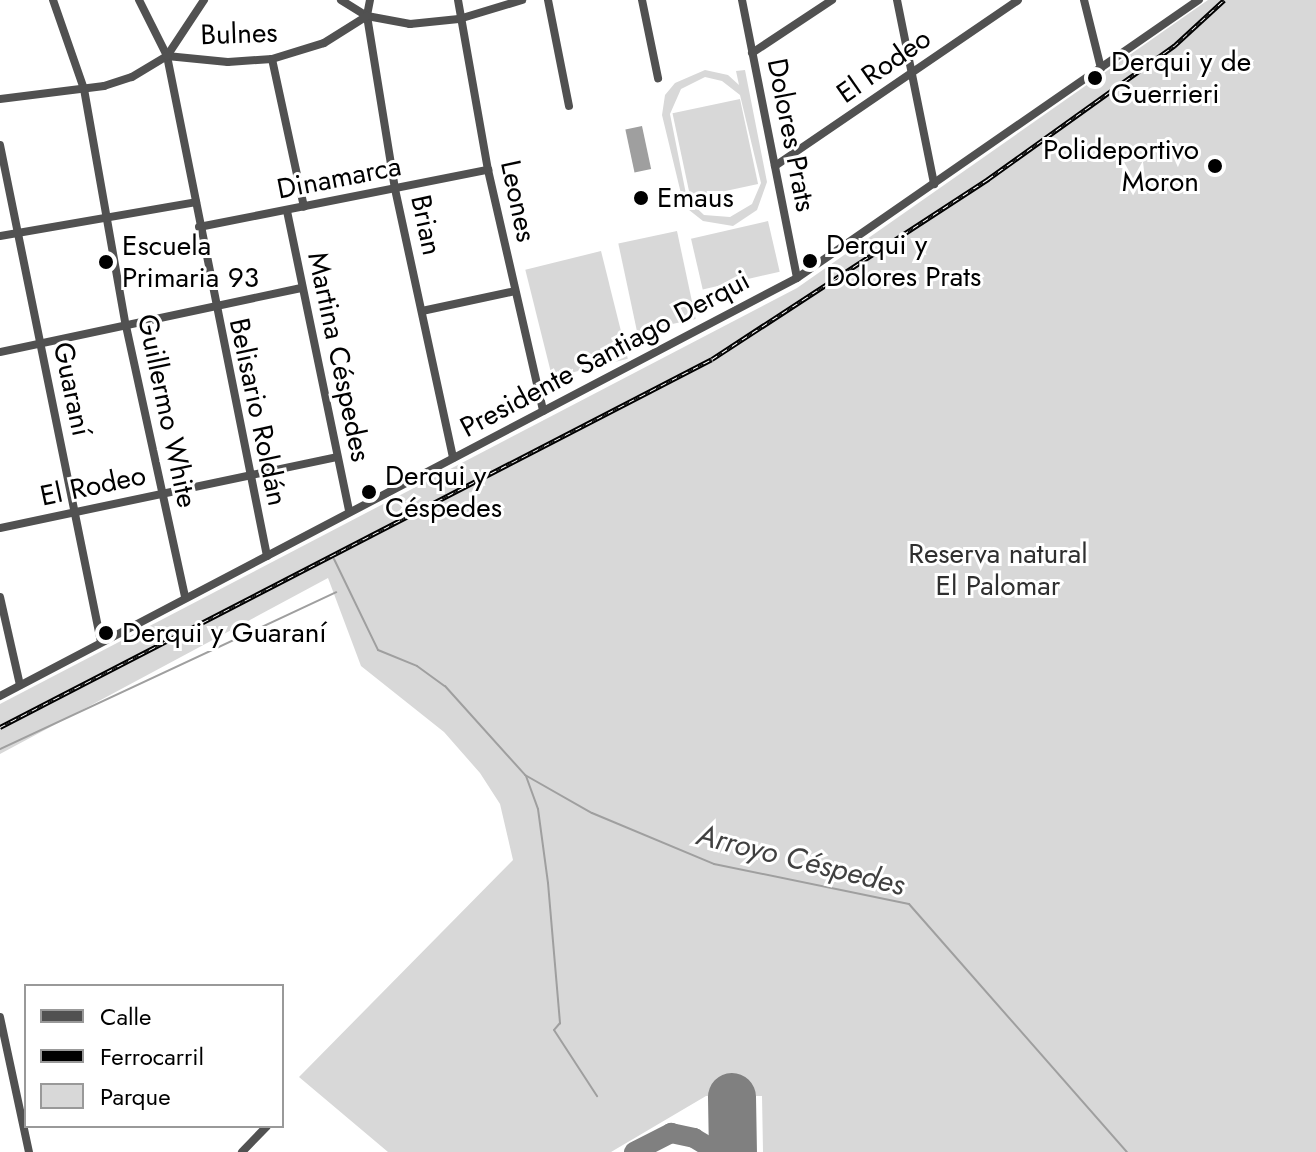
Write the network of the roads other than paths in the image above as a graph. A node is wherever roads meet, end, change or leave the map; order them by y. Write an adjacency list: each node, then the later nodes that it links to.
1 (53, 0): 24 (street, Guillermo White)
2 (139, 0): 19 (street, Belisario Roldán)
3 (204, 0): 19 (street)
4 (341, 0): 16 (street)
5 (370, 0): 16 (street, Brian)
6 (458, 0): 17 (street, Leones)
7 (522, 0): 17 (street)
8 (548, 0): 26 (street)
9 (642, 0): 23 (street)
10 (742, 0): 18 (street, Dolores Prats)
11 (832, 0): 18 (street)
12 (897, 0): 22 (street)
13 (1018, 0): 22 (street, El Rodeo)
14 (1084, 0): 21 (street)
15 (1199, 0): 21 (street, Presidente Santiago Derqui)
16 (367, 16): 17 (street); 20 (street, Bulnes); 31 (street, Brian)
17 (459, 19): 29 (street, Leones)
18 (752, 53): 28 (street, Dolores Prats)
19 (167, 56): 20 (street, Bulnes); 24 (street, Bulnes); 32 (street, Belisario Roldán)
20 (272, 59): 33 (street)
21 (1101, 68): 30 (street, Presidente Santiago Derqui)
22 (911, 74): 28 (street, El Rodeo); 30 (street)
23 (658, 78)
24 (84, 89): 25 (street, Bulnes); 35 (street, Guillermo White)
25 (0, 99)
26 (569, 106)
27 (0, 145): 37 (street, Guaraní)
28 (775, 166): 39 (street, Dolores Prats)
29 (488, 170): 31 (street, Dinamarca); 41 (street, Leones)
30 (934, 184): 39 (street, Presidente Santiago Derqui)
31 (395, 189): 33 (street, Dinamarca); 43 (street, Brian)
32 (196, 202): 35 (street); 36 (street, Belisario Roldán)
33 (304, 207): 34 (street, Dinamarca)
34 (287, 211): 36 (street, Dinamarca); 40 (street, Martina Céspedes)
35 (106, 219): 37 (street); 44 (street, Guillermo White)
36 (199, 227): 42 (street, Belisario Roldán)
37 (17, 233): 38 (street); 45 (street, Guaraní)
38 (0, 236)
39 (797, 278): 47 (street, Presidente Santiago Derqui)
40 (301, 288): 42 (street); 48 (street, Martina Céspedes)
41 (515, 291): 43 (street); 47 (street, Leones)
42 (214, 307): 44 (street); 50 (street, Belisario Roldán)
43 (422, 311): 49 (street, Brian)
44 (126, 326): 45 (street); 51 (street, Guillermo White)
45 (39, 344): 46 (street); 53 (street, Guaraní)
46 (0, 352)
47 (543, 411): 49 (street, Presidente Santiago Derqui)
48 (337, 457): 50 (street, El Rodeo); 52 (street, Martina Céspedes)
49 (453, 458): 52 (street, Presidente Santiago Derqui)
50 (249, 475): 51 (street, El Rodeo); 55 (street, Belisario Roldán)
51 (162, 493): 53 (street, El Rodeo); 57 (street, Guillermo White)
52 (349, 511): 55 (street, Presidente Santiago Derqui)
53 (75, 513): 54 (street, El Rodeo); 58 (street, Guaraní)
54 (0, 528)
55 (267, 556): 57 (street, Presidente Santiago Derqui)
56 (0, 597): 59 (street)
57 (185, 597): 58 (street, Presidente Santiago Derqui)
58 (101, 642): 59 (street, Presidente Santiago Derqui)
59 (20, 685): 60 (street, Presidente Santiago Derqui)
60 (0, 696)
61 (0, 1017): 63 (street)
62 (265, 1128): 64 (street)
63 (29, 1152)
64 (242, 1152)

